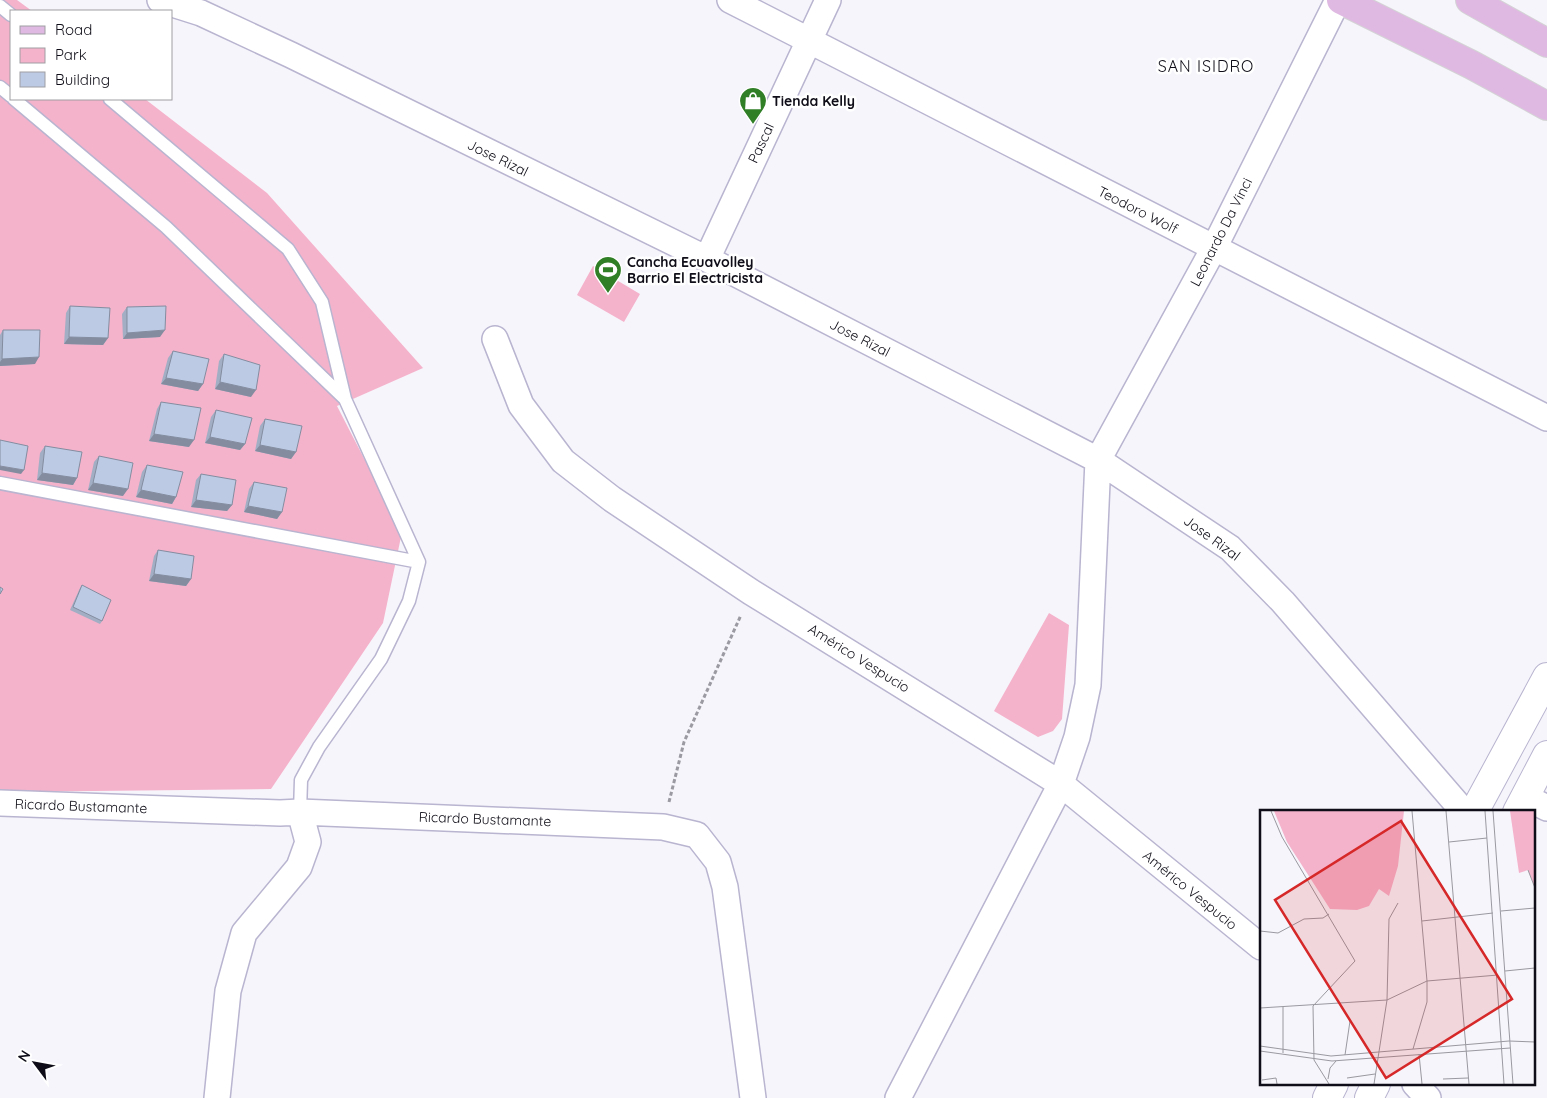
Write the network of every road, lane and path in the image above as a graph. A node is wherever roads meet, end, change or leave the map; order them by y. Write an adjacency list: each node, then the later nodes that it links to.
1 (160, 0): 16 (street, Jose Rizal)
2 (730, 0): 8 (street, Teodoro Wolf)
3 (828, 0): 8 (street, Pascal)
4 (1340, 0): 14 (main road); 15 (street, Leonardo Da Vinci)
5 (1470, 0): 9 (main road)
6 (0, 6): 7 (lane)
7 (10, 14)
8 (808, 42): 15 (street, Teodoro Wolf); 16 (street, Pascal)
9 (1547, 42)
10 (0, 87): 11 (lane)
11 (10, 95)
12 (15, 100): 18 (lane)
13 (111, 100): 18 (lane)
14 (1547, 106)
15 (1214, 248): 19 (street, Teodoro Wolf); 20 (street, Leonardo Da Vinci)
16 (706, 260): 20 (street, Jose Rizal)
17 (495, 339): 23 (street, Américo Vespucio)
18 (345, 399): 22 (lane)
19 (1547, 418)
20 (1098, 460): 26 (street); 29 (street, Jose Rizal)
21 (0, 483): 22 (lane)
22 (419, 562): 31 (lane)
23 (752, 592): 26 (street, Américo Vespucio); 32 (path)
24 (1547, 677): 30 (street)
25 (1547, 755): 28 (street)
26 (1061, 784): 33 (street, Américo Vespucio); 39 (street)
27 (0, 803): 31 (street, Ricardo Bustamante)
28 (1530, 806)
29 (1462, 810)
30 (1475, 810)
31 (300, 812): 32 (street, Ricardo Bustamante); 37 (street)
32 (663, 827): 38 (street, Ricardo Bustamante)
33 (1260, 946)
34 (1333, 1086): 40 (street)
35 (1375, 1086): 41 (street)
36 (1417, 1086): 42 (street)
37 (217, 1098)
38 (753, 1098)
39 (898, 1098)
40 (1327, 1098)
41 (1369, 1098)
42 (1428, 1098)

